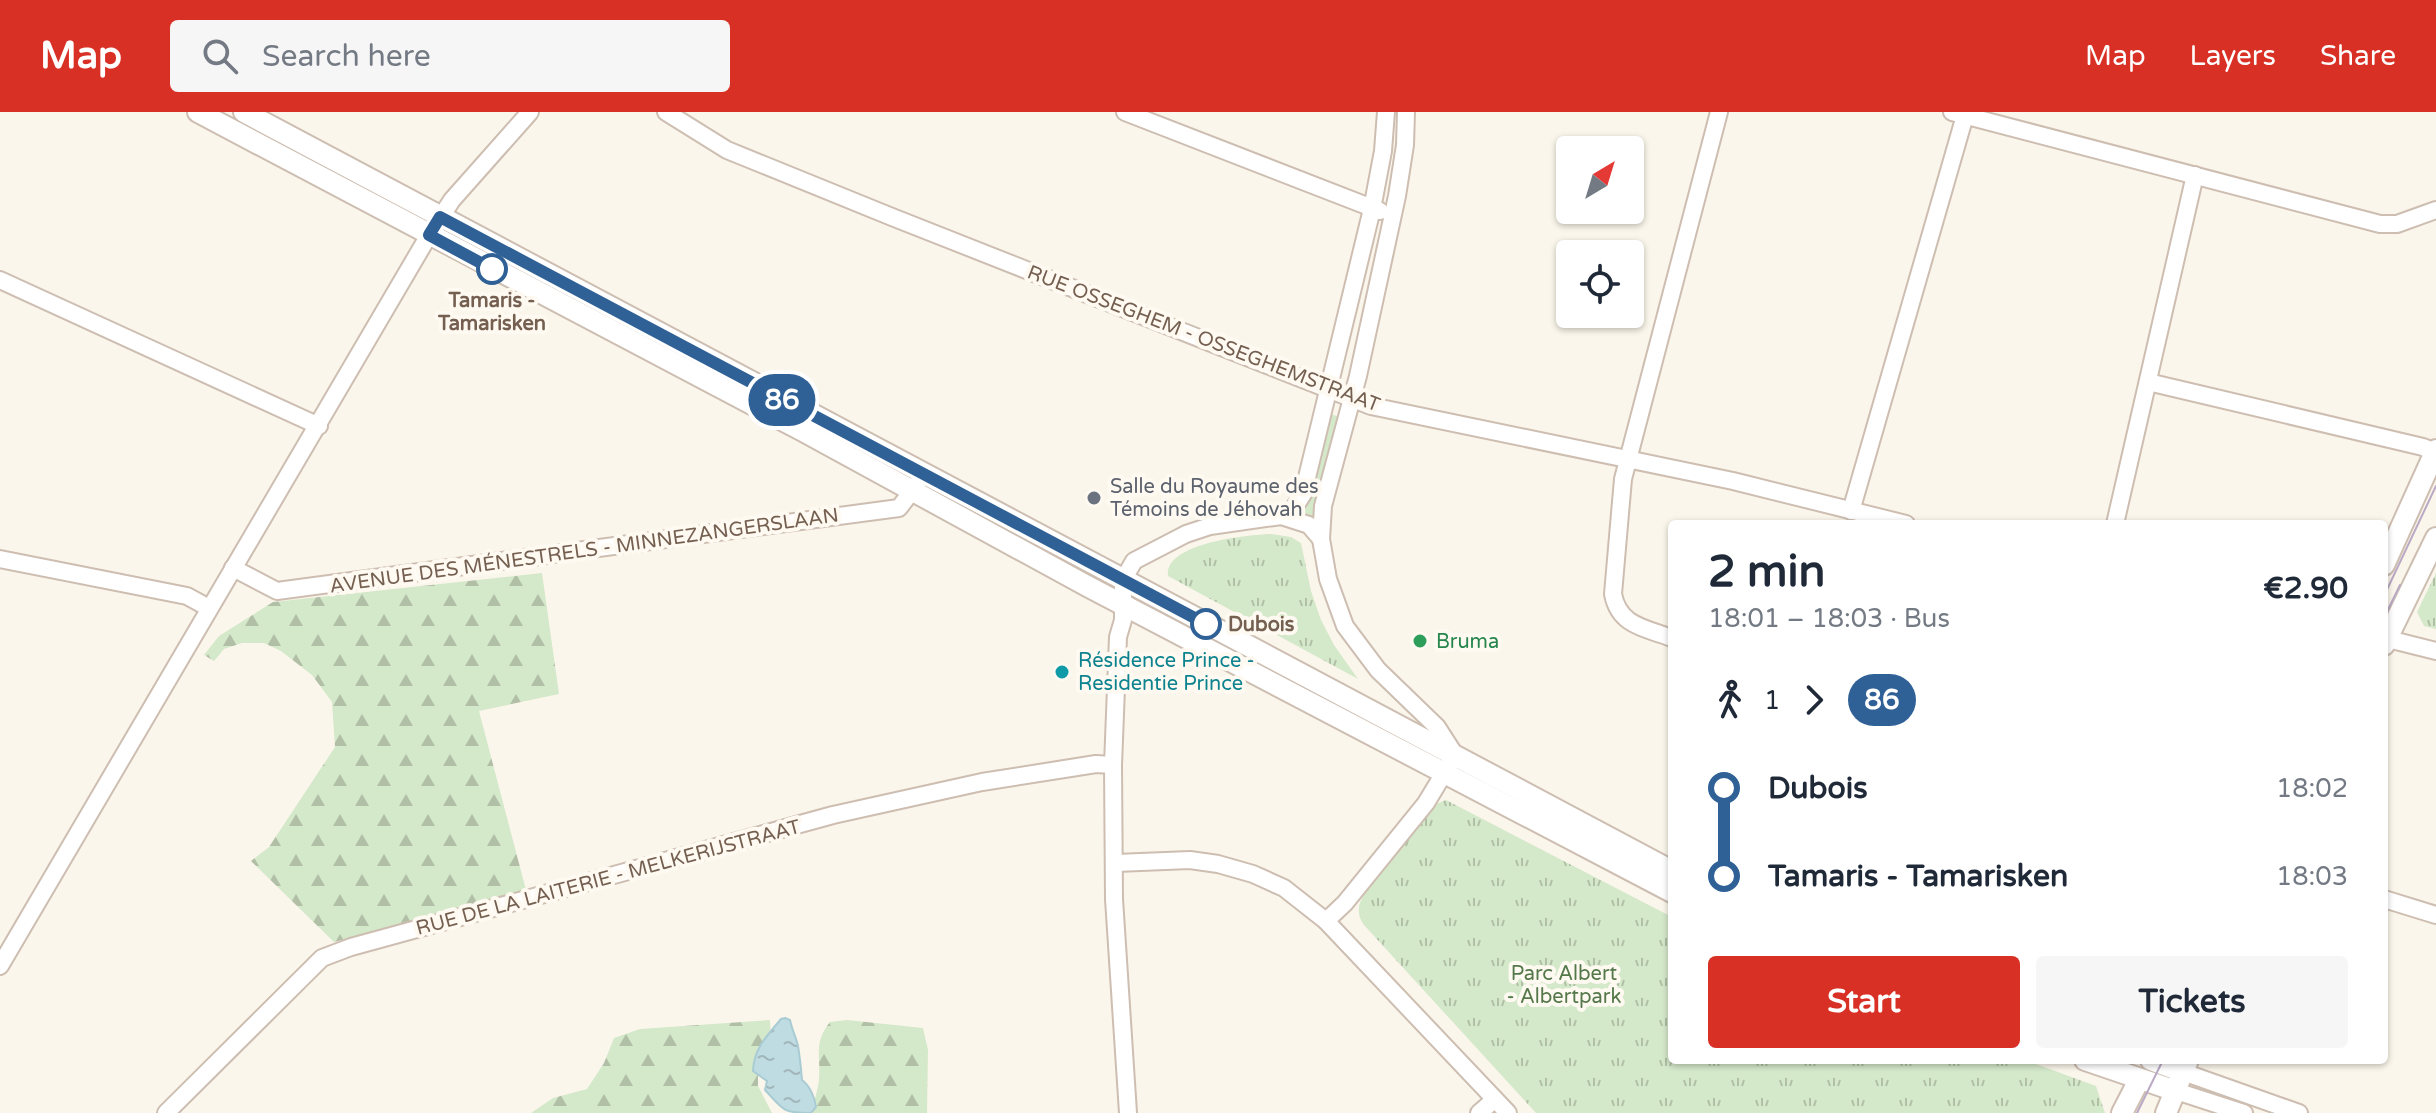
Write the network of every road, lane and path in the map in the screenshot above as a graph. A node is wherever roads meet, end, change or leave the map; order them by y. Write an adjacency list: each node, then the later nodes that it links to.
1 (198, 112): 14 (street)
2 (244, 112): 14 (street)
3 (530, 112): 14 (street)
4 (666, 112): 17 (street, RUE OSSEGHEM - OSSEGHEMSTRAAT)
5 (1125, 112): 11 (street)
6 (1386, 112): 11 (street)
7 (1406, 112): 13 (street)
8 (1719, 112): 21 (street)
9 (1961, 113): 10 (street); 23 (street)
10 (2195, 175): 12 (street); 16 (street)
11 (1372, 209): 13 (street); 17 (street)
12 (2436, 210)
13 (1393, 216): 18 (street)
14 (435, 226): 19 (street); 22 (street)
15 (0, 280): 19 (street)
16 (2148, 382): 20 (street); 26 (street)
17 (1329, 389): 18 (street, RUE OSSEGHEM - OSSEGHEMSTRAAT); 24 (street)
18 (1352, 398): 21 (street, RUE OSSEGHEM - OSSEGHEMSTRAAT); 28 (street)
19 (319, 426): 31 (street)
20 (2435, 451): 29 (street)
21 (1627, 458): 23 (street, RUE OSSEGHEM - OSSEGHEMSTRAAT); 36 (street)
22 (918, 483): 31 (street, AVENUE DES MÉNESTRELS - MINNEZANGERSLAAN); 32 (street); 33 (street)
23 (1851, 511): 25 (street, RUE OSSEGHEM - OSSEGHEMSTRAAT)
24 (1281, 516): 28 (street); 32 (street)
25 (1889, 520)
26 (2116, 520)
27 (2436, 538): 35 (street)
28 (1321, 539): 39 (street)
29 (2388, 556)
30 (0, 559): 34 (street)
31 (233, 568): 34 (street)
32 (1123, 580): 33 (street); 39 (street)
33 (1123, 604): 39 (street); 40 (street)
34 (209, 608): 48 (street)
35 (2388, 635)
36 (1668, 636)
37 (2388, 642): 38 (street)
38 (2436, 651)
39 (1450, 764): 42 (street); 47 (street)
40 (1113, 765): 41 (street); 55 (street, RUE DE LA LAITERIE - MELKERIJSTRAAT)
41 (1116, 863): 47 (street); 56 (street)
42 (1644, 867): 43 (street); 44 (street)
43 (1668, 870)
44 (1668, 888)
45 (2388, 900): 46 (street)
46 (2436, 915)
47 (1326, 921): 54 (street)
48 (0, 966)
49 (2096, 1064): 53 (street)
50 (2148, 1064): 53 (street)
51 (2159, 1064): 52 (street)
52 (2182, 1074): 53 (street); 60 (street); 61 (street); 62 (street)
53 (2139, 1080): 59 (street)
54 (1494, 1100): 57 (street); 58 (street)
55 (166, 1113)
56 (1128, 1113)
57 (1479, 1113)
58 (1508, 1113)
59 (2122, 1113)
60 (2166, 1113)
61 (2244, 1113)
62 (2299, 1113)

